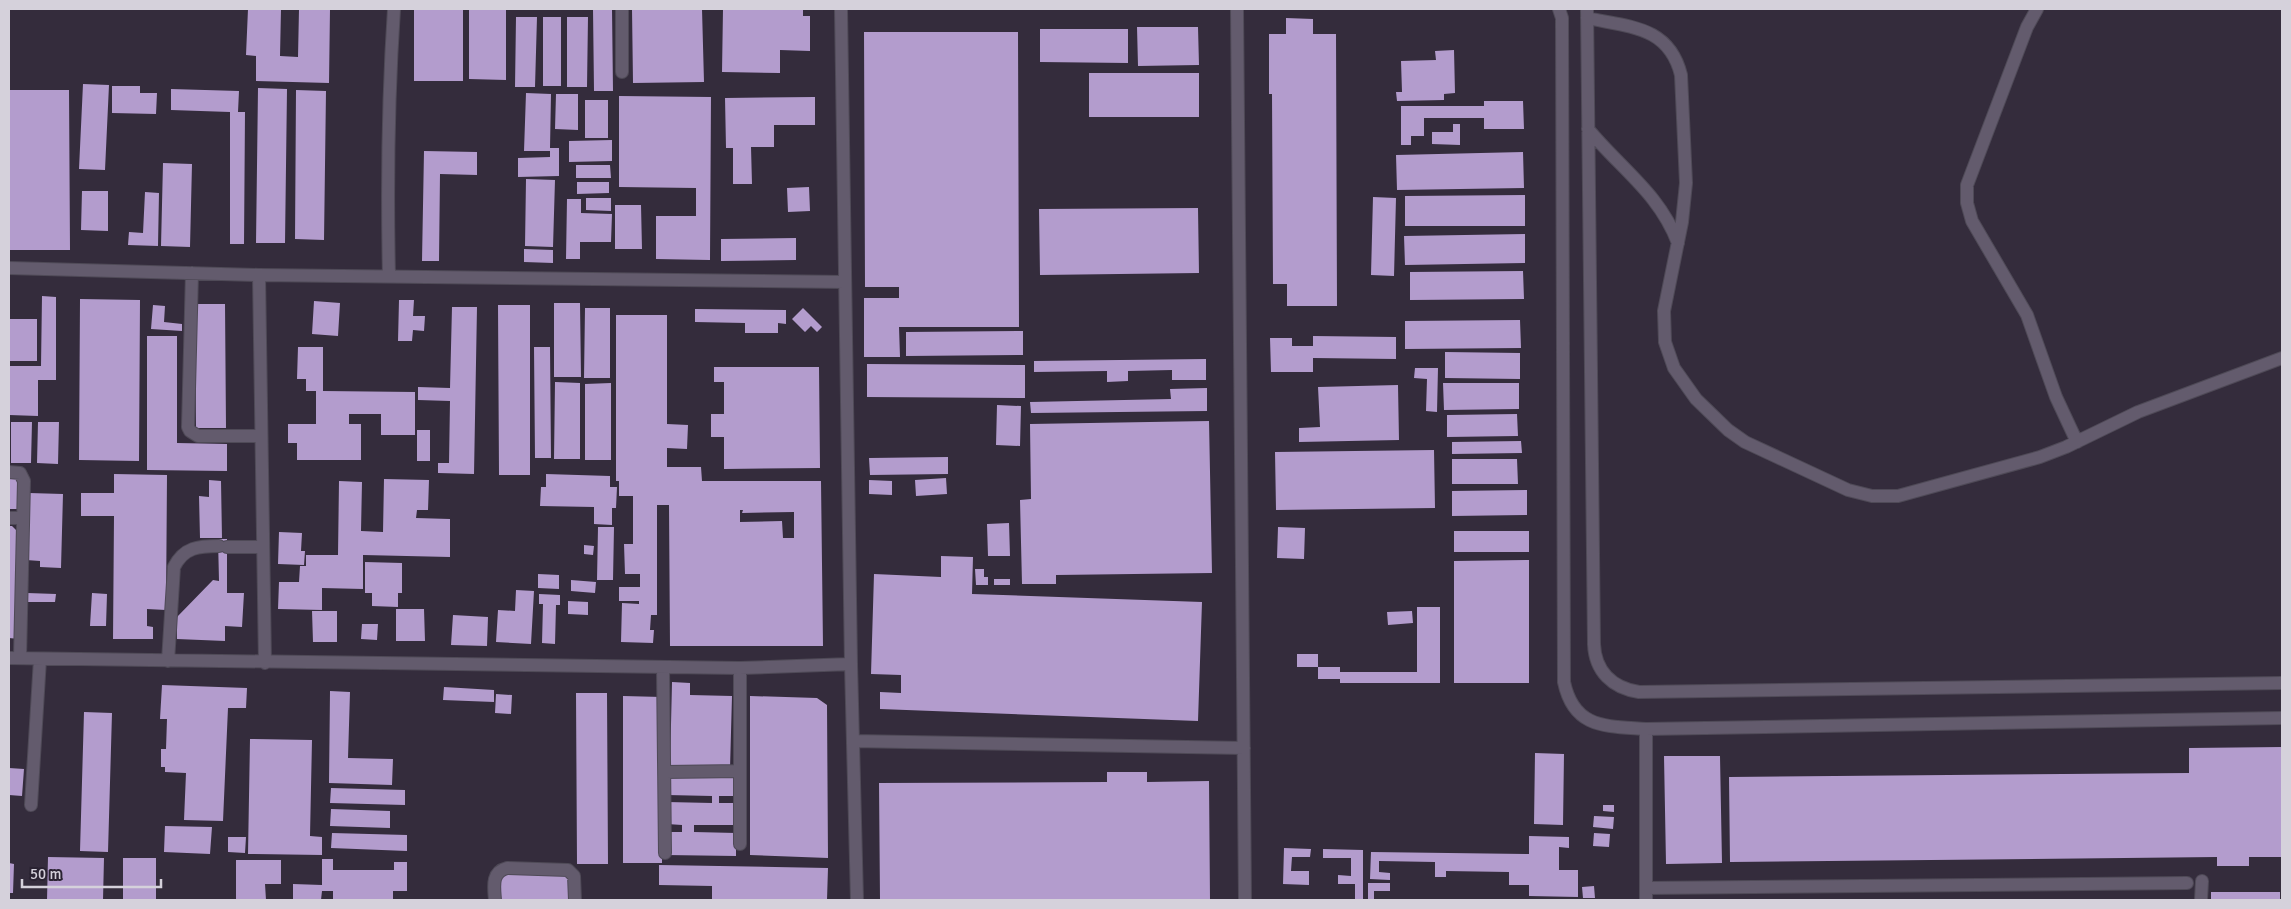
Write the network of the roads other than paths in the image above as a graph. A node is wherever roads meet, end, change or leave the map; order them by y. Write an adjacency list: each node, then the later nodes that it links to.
1 (394, 9): 14 (street)
2 (622, 9): 8 (street)
3 (841, 9): 15 (street)
4 (1237, 9): 34 (street)
5 (1559, 9): 32 (street)
6 (2037, 9): 18 (street)
7 (1587, 13): 9 (street); 10 (street)
8 (622, 72)
9 (1588, 129): 10 (street); 30 (street)
10 (1678, 243): 18 (street)
11 (9, 268): 12 (street)
12 (192, 273): 13 (street); 17 (street)
13 (259, 275): 14 (street); 17 (street)
14 (388, 276): 15 (street)
15 (845, 282): 27 (street)
16 (2282, 358): 18 (street)
17 (261, 436): 22 (street)
18 (2077, 442)
19 (9, 472): 21 (street)
20 (9, 518): 21 (street)
21 (23, 518): 23 (street)
22 (263, 547): 25 (street); 26 (street)
23 (14, 658): 24 (street)
24 (40, 658): 25 (street); 37 (street)
25 (168, 661): 26 (street)
26 (265, 662): 28 (street)
27 (850, 664): 29 (street); 33 (street)
28 (663, 667): 29 (street); 36 (street)
29 (740, 668): 35 (street)
30 (2282, 683)
31 (2282, 718): 32 (street)
32 (1646, 729): 42 (street)
33 (853, 740): 34 (street); 45 (street)
34 (1244, 748): 46 (street)
35 (740, 771): 36 (street); 38 (street)
36 (664, 772): 39 (street)
37 (31, 805)
38 (740, 844)
39 (665, 853)
40 (2202, 881): 47 (street)
41 (2187, 883): 42 (street)
42 (1646, 894)
43 (495, 900): 44 (street)
44 (575, 900)
45 (857, 900)
46 (1245, 900)
47 (2202, 900)

